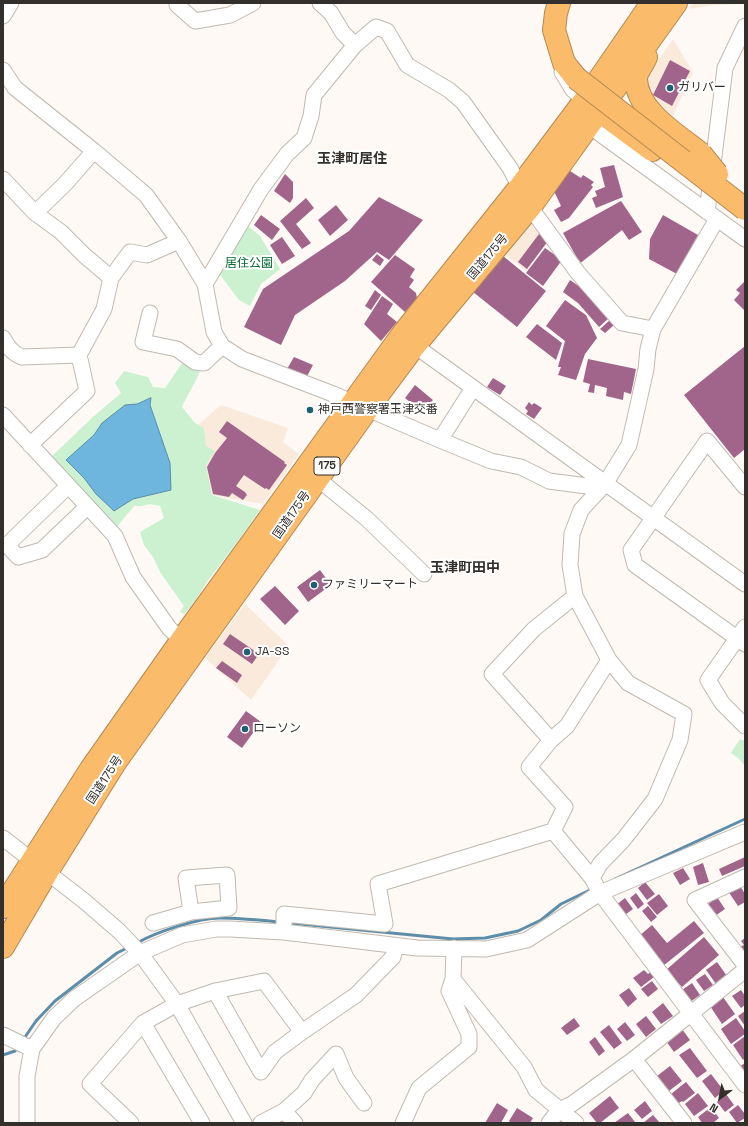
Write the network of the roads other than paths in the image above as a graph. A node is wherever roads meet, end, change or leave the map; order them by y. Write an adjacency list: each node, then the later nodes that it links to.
1 (11, 3): 9 (street)
2 (253, 3): 7 (street)
3 (320, 3): 12 (street)
4 (635, 3): 14 (highway)
5 (652, 3): 14 (highway, 国道175号 / 175)
6 (676, 3): 11 (highway, 国道175号 / 175)
7 (176, 4)
8 (556, 4): 16 (street); 19 (highway, bridge)
9 (3, 16)
10 (745, 26): 26 (street)
11 (653, 36): 16 (highway, 国道175号 / 175); 19 (highway, bridge)
12 (355, 45): 20 (street); 31 (street)
13 (3, 70): 15 (street)
14 (603, 75): 16 (highway, 国道175号 / 175)
15 (9, 91): 17 (street)
16 (586, 113): 19 (highway, bridge); 20 (highway, 国道175号 / 175); 22 (highway, 国道175号 / 175); 26 (street)
17 (94, 151): 25 (street); 29 (street)
18 (3, 179): 25 (street)
19 (720, 183): 21 (highway); 23 (highway, bridge)
20 (520, 187): 22 (street); 35 (highway, 国道175号 / 175)
21 (745, 194)
22 (530, 207): 33 (street); 35 (highway, 国道175号 / 175)
23 (745, 209)
24 (745, 212): 27 (street)
25 (35, 213): 30 (street)
26 (712, 216): 27 (street); 33 (street)
27 (730, 228): 28 (street)
28 (745, 239)
29 (179, 241): 30 (street); 31 (street)
30 (111, 278): 37 (street)
31 (205, 284): 36 (street)
32 (150, 312): 36 (street)
33 (653, 329): 44 (street)
34 (3, 338): 37 (street)
35 (408, 340): 38 (street); 39 (highway, 国道175号 / 175)
36 (222, 346): 39 (street)
37 (79, 355): 42 (street)
38 (474, 388): 41 (street); 44 (street)
39 (361, 406): 41 (street); 43 (highway, 国道175号 / 175); 53 (highway, 国道175号 / 175)
40 (3, 415): 42 (street)
41 (440, 440): 44 (street)
42 (30, 445): 45 (street)
43 (318, 479): 49 (street); 53 (highway, 国道175号 / 175)
44 (605, 484): 48 (street); 51 (street)
45 (68, 486): 47 (street); 47 (street)
46 (745, 487): 48 (street)
47 (87, 507): 53 (street)
48 (653, 518): 50 (street); 52 (street)
49 (424, 574)
50 (745, 584)
51 (575, 596): 54 (street); 56 (street)
52 (743, 636): 55 (street)
53 (187, 647): 60 (highway, 国道175号 / 175)
54 (609, 660): 56 (street); 62 (street)
55 (745, 726)
56 (551, 740): 57 (street)
57 (553, 831): 62 (street); 68 (street)
58 (745, 832): 63 (street)
59 (3, 838): 60 (street)
60 (40, 866): 64 (highway, 国道175号 / 175); 72 (highway, 国道175号 / 175); 74 (street)
61 (745, 877): 75 (street)
62 (592, 878): 63 (street)
63 (600, 893): 73 (street); 80 (street)
64 (3, 907)
65 (229, 908): 66 (street); 66 (street); 69 (street)
66 (191, 912): 67 (street)
67 (153, 923)
68 (385, 924): 70 (street); 71 (street)
69 (230, 929): 70 (street); 74 (street)
70 (284, 932): 71 (street)
71 (391, 946): 73 (street); 82 (street)
72 (3, 947)
73 (454, 948): 77 (street)
74 (140, 953): 79 (street); 84 (street)
75 (745, 965)
76 (745, 970): 80 (street)
77 (453, 979): 88 (street); 96 (street)
78 (215, 991): 79 (street); 82 (street); 82 (street)
79 (177, 1004): 81 (street); 93 (street)
80 (690, 1013): 85 (street); 86 (street)
81 (143, 1024): 91 (street); 92 (street)
82 (302, 1032)
83 (3, 1035): 84 (street)
84 (32, 1049): 90 (street)
85 (634, 1059): 88 (street); 99 (street)
86 (745, 1085)
87 (364, 1103): 89 (street)
88 (559, 1110): 97 (street); 98 (street)
89 (284, 1111): 94 (street); 95 (street)
90 (28, 1123)
91 (131, 1123)
92 (202, 1123)
93 (244, 1123)
94 (261, 1123)
95 (295, 1123)
96 (403, 1123)
97 (549, 1123)
98 (576, 1123)
99 (684, 1123)

